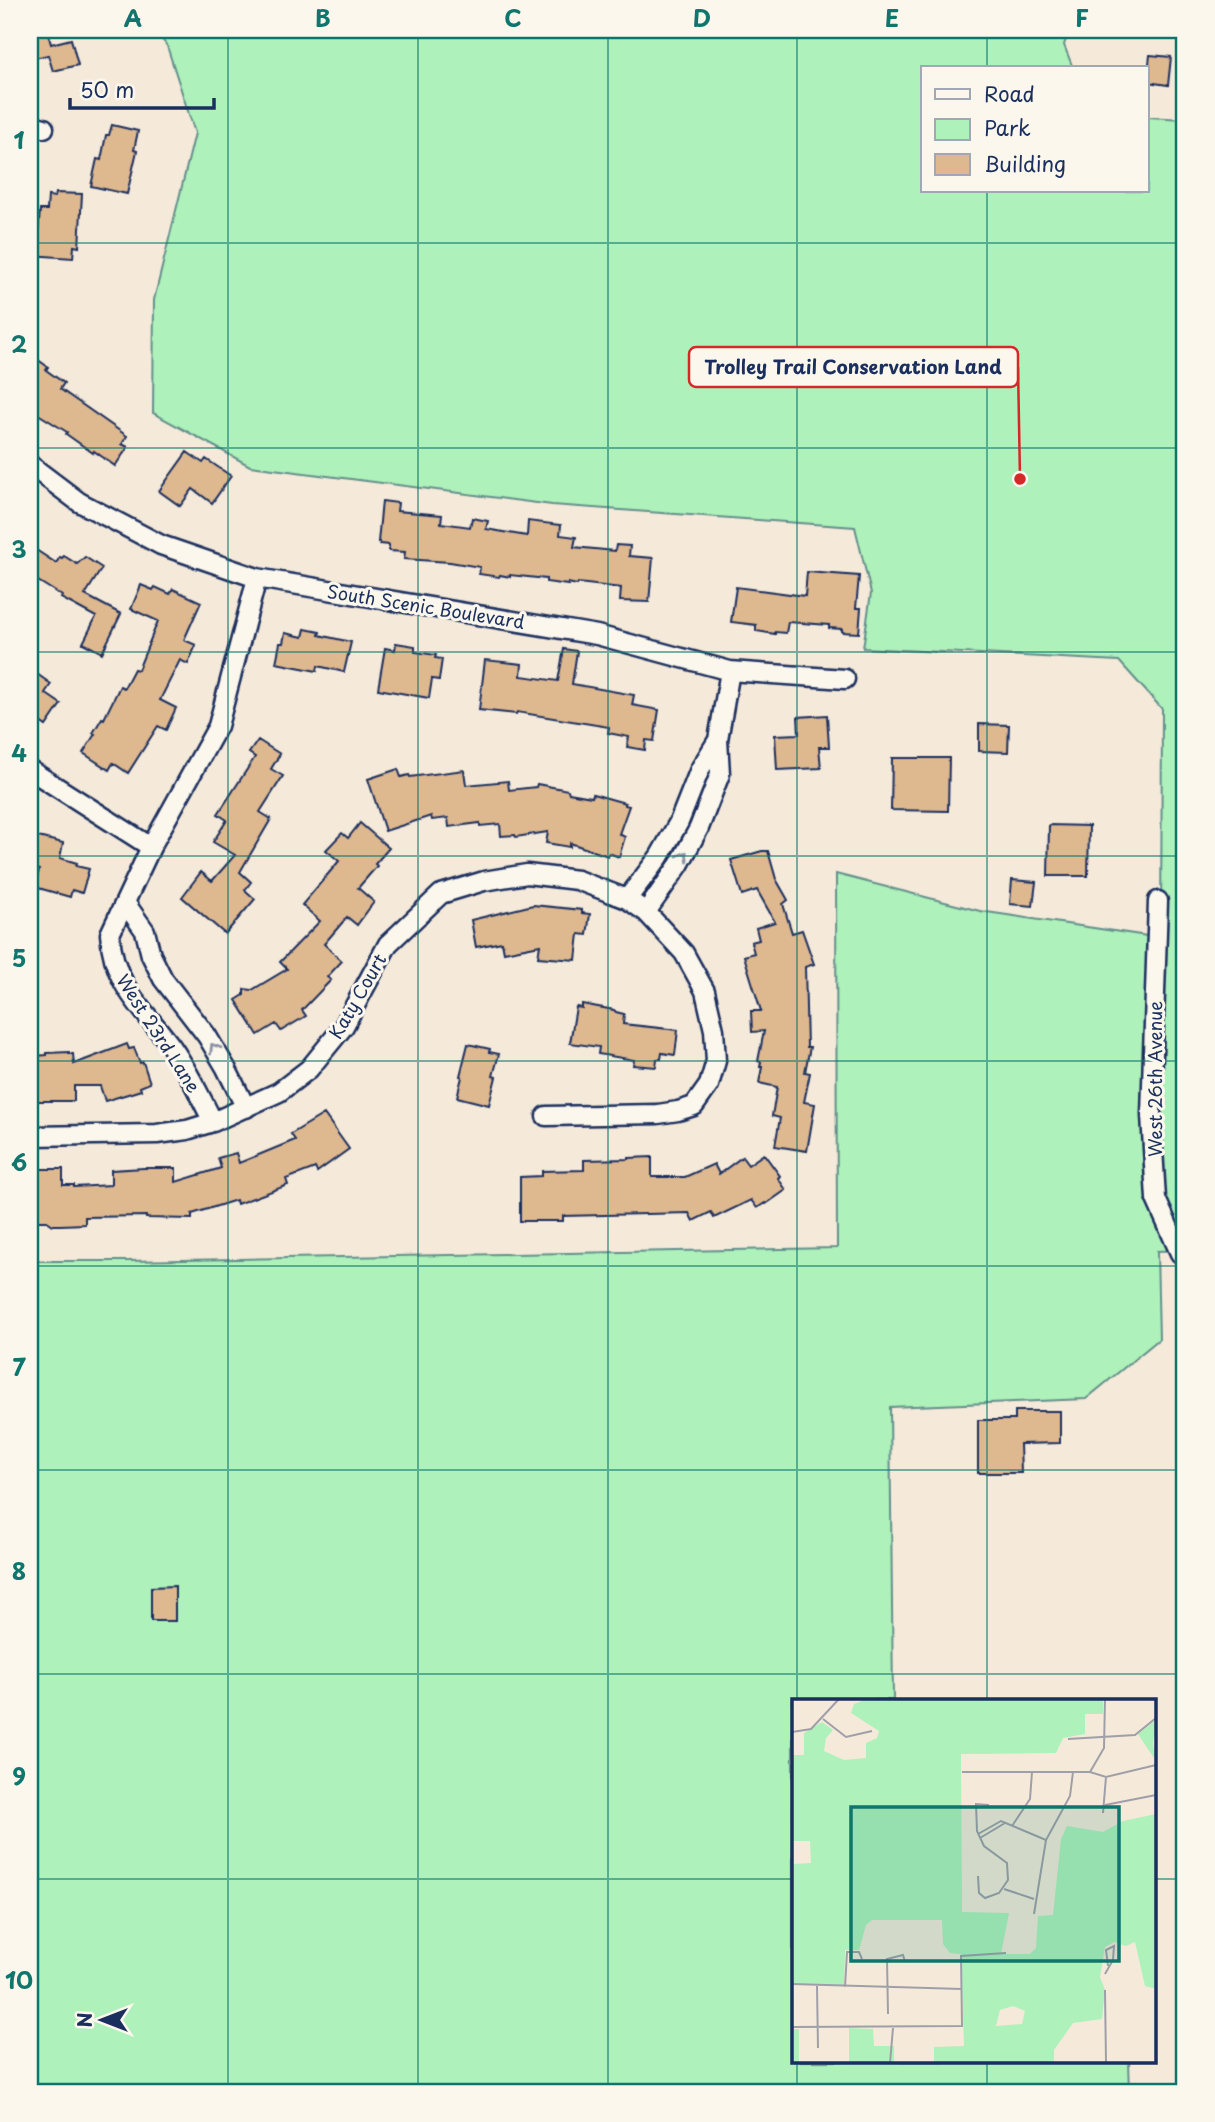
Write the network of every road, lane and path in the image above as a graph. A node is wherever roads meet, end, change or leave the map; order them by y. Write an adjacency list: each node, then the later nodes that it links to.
1 (30, 465): 2 (street, South Scenic Boulevard)
2 (257, 579): 3 (street, South Scenic Boulevard); 7 (street, West 23rd Lane)
3 (730, 671): 4 (street, South Scenic Boulevard); 5 (street)
4 (845, 679)
5 (718, 740): 8 (street); 11 (street, one-way to 5)
6 (30, 770): 7 (street)
7 (151, 847): 10 (street, West 23rd Lane)
8 (626, 898): 11 (street, Katy Court); 12 (street, Katy Court)
9 (1158, 901): 16 (street, West 26th Avenue)
10 (126, 904): 12 (street, West 23rd Lane, one-way to 10); 14 (street, West 23rd Lane)
11 (646, 912): 13 (street, Katy Court)
12 (246, 1108): 14 (street, Katy Court)
13 (546, 1116)
14 (213, 1122): 15 (street, Katy Court)
15 (30, 1136)
16 (1183, 1252)

